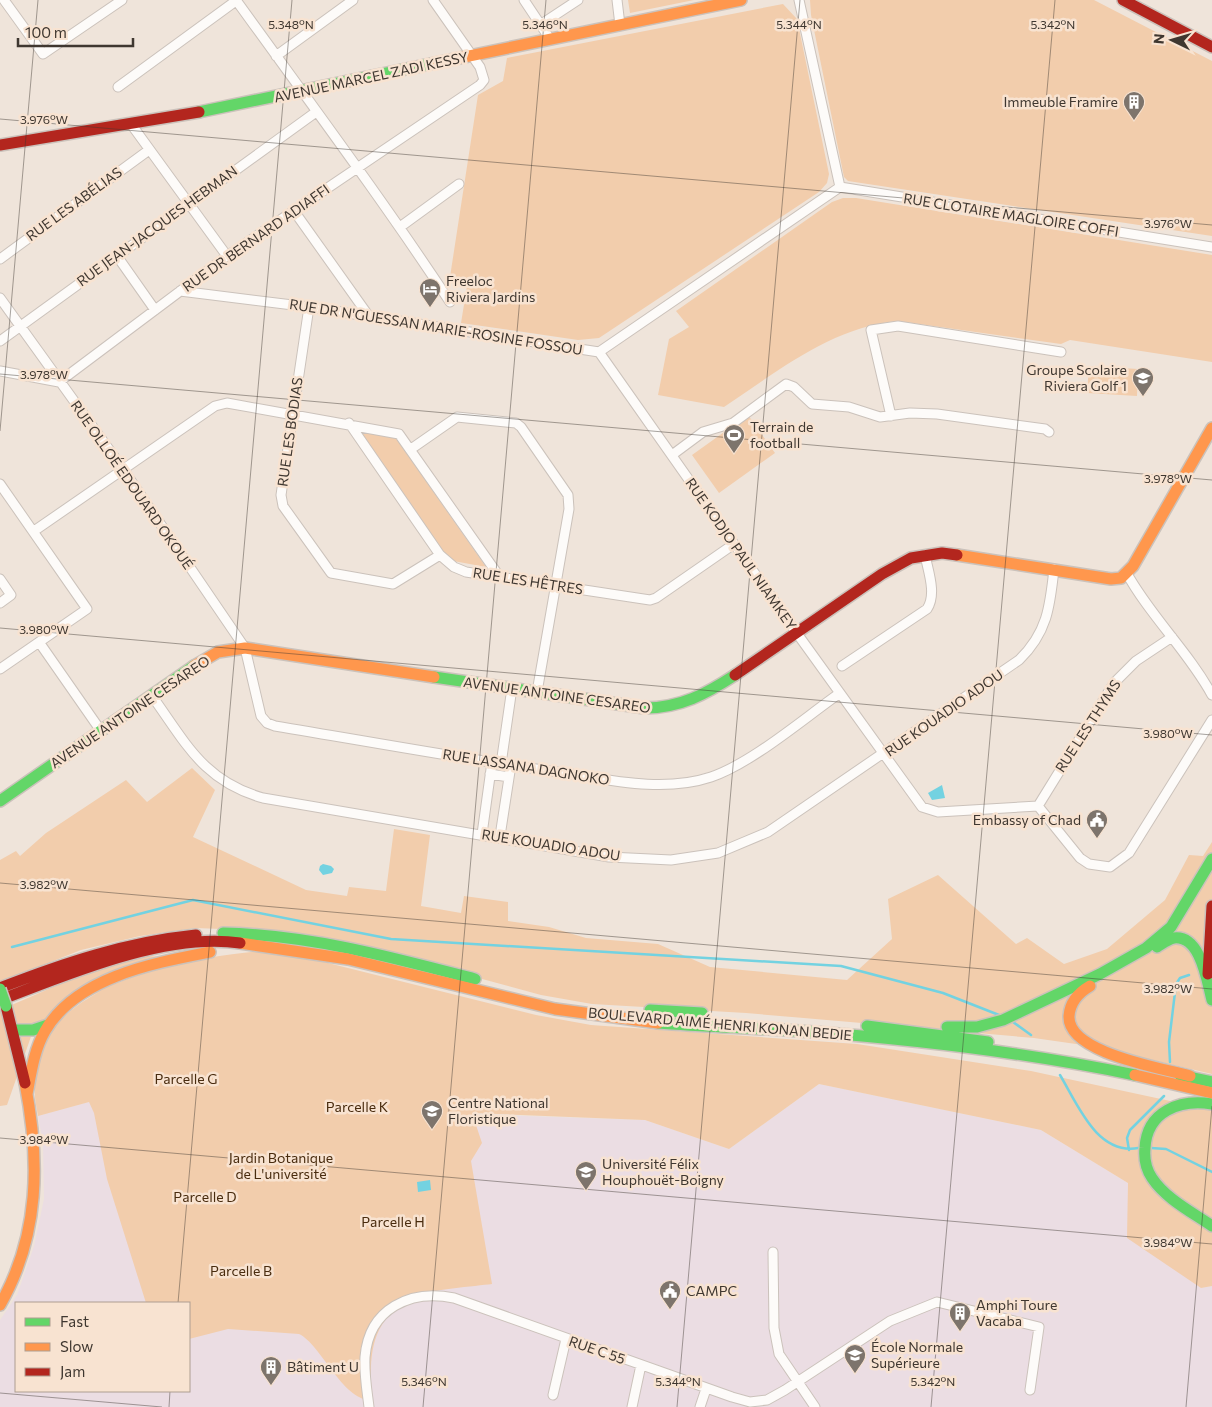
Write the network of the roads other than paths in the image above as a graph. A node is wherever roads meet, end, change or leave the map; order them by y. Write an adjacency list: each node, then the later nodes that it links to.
1 (4, 0): 2 (street)
2 (122, 0)
3 (236, 0): 16 (street); 18 (street)
4 (353, 0): 16 (street)
5 (432, 0): 17 (street)
6 (524, 0): 12 (street)
7 (578, 0): 12 (street)
8 (617, 0): 13 (street)
9 (741, 0): 13 (main road, AVENUE MARCEL ZADI KESSY)
10 (800, 0): 26 (street)
11 (1123, 0): 15 (main road)
12 (540, 24): 14 (street)
13 (620, 25): 14 (main road, AVENUE MARCEL ZADI KESSY)
14 (550, 39): 17 (main road, AVENUE MARCEL ZADI KESSY)
15 (1212, 47)
16 (276, 56): 19 (street)
17 (473, 56): 19 (main road, AVENUE MARCEL ZADI KESSY); 24 (street, RUE DR BERNARD ADIAFFI)
18 (118, 87)
19 (301, 92): 20 (street); 21 (main road, AVENUE MARCEL ZADI KESSY)
20 (316, 112): 24 (street); 27 (street, RUE JEAN-JACQUES HEBMAN)
21 (131, 124): 22 (main road, AVENUE MARCEL ZADI KESSY); 23 (street)
22 (0, 145)
23 (149, 150): 27 (street); 33 (street, RUE LES ABÉLIAS)
24 (358, 168): 28 (street, RUE DR BERNARD ADIAFFI); 29 (street)
25 (459, 184): 29 (street)
26 (840, 187): 30 (street, RUE CLOTAIRE MAGLOIRE COFFI); 42 (street, RUE DR N'GUESSAN MARIE-ROSINE FOSSOU)
27 (190, 202): 31 (street, RUE JEAN-JACQUES HEBMAN); 32 (street)
28 (294, 211): 32 (street, RUE DR BERNARD ADIAFFI); 39 (street)
29 (400, 227): 36 (street)
30 (1212, 247)
31 (117, 256): 38 (street); 40 (street, RUE JEAN-JACQUES HEBMAN)
32 (227, 256): 34 (street, RUE DR BERNARD ADIAFFI)
33 (0, 258)
34 (180, 291): 37 (street, RUE DR N'GUESSAN MARIE-ROSINE FOSSOU); 38 (street, RUE DR BERNARD ADIAFFI)
35 (0, 298): 40 (street, RUE OLLOÉ EDOUARD OKOUÉ)
36 (450, 302)
37 (309, 307): 39 (street, RUE DR N'GUESSAN MARIE-ROSINE FOSSOU); 46 (street, RUE LES BODIAS)
38 (155, 310): 45 (street, RUE DR BERNARD ADIAFFI)
39 (368, 315): 42 (street, RUE DR N'GUESSAN MARIE-ROSINE FOSSOU)
40 (19, 326): 41 (street, RUE JEAN-JACQUES HEBMAN); 45 (street, RUE OLLOÉ EDOUARD OKOUÉ)
41 (0, 341)
42 (600, 352): 52 (street, RUE KODJO PAUL NIAMKEY)
43 (1061, 352): 47 (street)
44 (0, 371): 45 (street)
45 (59, 382): 53 (street, RUE OLLOÉ EDOUARD OKOUÉ)
46 (292, 414): 48 (street); 53 (street); 57 (street, RUE LES BODIAS)
47 (891, 416): 49 (street); 52 (street)
48 (349, 423): 51 (street); 57 (street, RUE LES HÊTRES)
49 (1049, 432)
50 (1211, 433): 60 (main road)
51 (411, 449): 61 (street); 63 (street)
52 (672, 455): 56 (street, RUE KODJO PAUL NIAMKEY)
53 (123, 469): 55 (street); 68 (street, RUE OLLOÉ EDOUARD OKOUÉ)
54 (0, 484): 55 (street)
55 (34, 531): 67 (street)
56 (734, 544): 63 (street, RUE LES HÊTRES); 65 (street, RUE KODJO PAUL NIAMKEY)
57 (440, 555): 61 (street, RUE LES HÊTRES)
58 (925, 555): 59 (main road, AVENUE ANTOINE CESAREO); 65 (main road, AVENUE ANTOINE CESAREO); 69 (street)
59 (1054, 569): 60 (main road, AVENUE ANTOINE CESAREO); 78 (street, RUE KOUADIO ADOU)
60 (1126, 572): 66 (street)
61 (499, 576): 63 (street, RUE LES HÊTRES)
62 (0, 579): 64 (street)
63 (555, 585): 72 (street)
64 (0, 603)
65 (796, 632): 72 (main road, AVENUE ANTOINE CESAREO); 73 (street, RUE KODJO PAUL NIAMKEY)
66 (1172, 637): 74 (street); 83 (street, RUE LES THYMS)
67 (39, 642): 70 (street); 77 (street)
68 (245, 648): 71 (main road, AVENUE ANTOINE CESAREO); 75 (main road, AVENUE ANTOINE CESAREO); 79 (street, RUE LASSANA DAGNOKO)
69 (842, 666)
70 (0, 669)
71 (512, 688): 72 (main road, AVENUE ANTOINE CESAREO); 79 (street)
72 (537, 692)
73 (840, 693): 78 (street, RUE KODJO PAUL NIAMKEY); 79 (street, RUE LASSANA DAGNOKO)
74 (1212, 695)
75 (152, 696): 77 (main road, AVENUE ANTOINE CESAREO); 84 (street, RUE KOUADIO ADOU)
76 (1212, 720): 83 (street)
77 (101, 731): 82 (main road, AVENUE ANTOINE CESAREO)
78 (884, 754): 83 (street, RUE KODJO PAUL NIAMKEY); 85 (street, RUE KOUADIO ADOU)
79 (501, 764): 80 (street); 81 (street)
80 (490, 774): 81 (street); 84 (street)
81 (509, 777): 85 (street)
82 (0, 802)
83 (1038, 806)
84 (482, 834): 85 (street, RUE KOUADIO ADOU)
85 (500, 836)
86 (1212, 859): 95 (main road)
87 (1212, 906): 90 (main road)
88 (260, 946): 91 (main road, BOULEVARD AIMÉ HENRI KONAN BEDIE); 94 (main road); 97 (main road, BOULEVARD AIMÉ HENRI KONAN BEDIE)
89 (0, 989): 91 (main road, bridge); 92 (main road, BOULEVARD AIMÉ HENRI KONAN BEDIE)
90 (1212, 998): 98 (main road)
91 (3, 1003): 96 (main road)
92 (717, 1014)
93 (746, 1016): 95 (main road, BOULEVARD AIMÉ HENRI KONAN BEDIE)
94 (48, 1025): 96 (main road); 100 (main road)
95 (899, 1029): 97 (main road, BOULEVARD AIMÉ HENRI KONAN BEDIE)
96 (15, 1030): 100 (main road)
97 (1044, 1054): 98 (main road, BOULEVARD AIMÉ HENRI KONAN BEDIE); 99 (main road, BOULEVARD AIMÉ HENRI KONAN BEDIE)
98 (1206, 1081)
99 (1212, 1093)
100 (27, 1094): 104 (main road)
101 (1212, 1104): 102 (main road)
102 (1212, 1226)
103 (773, 1252): 107 (street)
104 (0, 1305)
105 (566, 1339): 106 (street, RUE C 55); 110 (street); 111 (street, RUE C 55)
106 (641, 1365): 108 (street, RUE C 55); 112 (street)
107 (798, 1382): 108 (street, RUE C 55); 109 (street, RUE C 55); 114 (street)
108 (706, 1389): 113 (street)
109 (1030, 1390)
110 (553, 1395)
111 (369, 1407)
112 (632, 1407)
113 (700, 1407)
114 (814, 1407)

